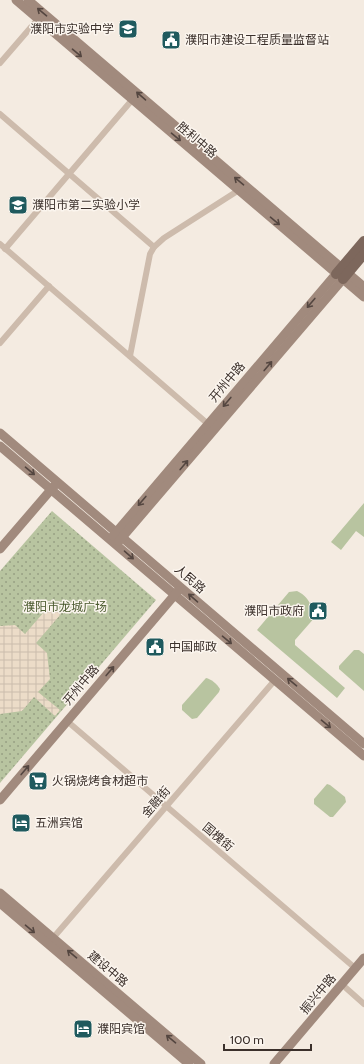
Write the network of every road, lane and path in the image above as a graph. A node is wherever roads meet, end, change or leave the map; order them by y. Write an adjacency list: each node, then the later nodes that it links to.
1 (16, 0): 3 (main road, 胜利中路)
2 (28, 0): 14 (main road, 胜利中路, one-way to 2)
3 (38, 19): 4 (street); 5 (main road, 胜利中路, one-way to 5)
4 (0, 63)
5 (132, 100): 7 (street); 8 (main road, 胜利中路, one-way to 8)
6 (0, 114): 7 (street)
7 (69, 174): 11 (street); 12 (street)
8 (239, 190): 11 (street); 14 (main road, 胜利中路, one-way to 14)
9 (364, 241): 14 (main road, 开州中路)
10 (0, 244): 12 (street)
11 (154, 247): 19 (street)
12 (5, 249): 15 (street)
13 (364, 254): 14 (main road, 开州中路)
14 (342, 273): 16 (main road, 胜利中路); 17 (main road, 胜利中路); 20 (main road, 开州中路, one-way to 20); 24 (main road, 开州中路, one-way to 14)
15 (49, 286): 18 (street); 19 (street)
16 (364, 287)
17 (364, 297)
18 (0, 343)
19 (130, 356): 20 (street)
20 (208, 424): 24 (main road, 开州中路, one-way to 24)
21 (0, 433): 23 (main road, 人民路)
22 (0, 446): 23 (main road, 人民路, one-way to 23)
23 (54, 486): 24 (main road, 人民路); 25 (main road)
24 (116, 538): 26 (main road, 人民路)
25 (0, 549)
26 (178, 591): 27 (main road, 人民路, one-way to 27); 28 (main road, 开州中路, one-way to 26); 29 (main road, 人民路, one-way to 26)
27 (275, 680): 30 (main road, 人民路, one-way to 30); 32 (street, 金融街)
28 (67, 721): 31 (main road, 开州中路, one-way to 28); 32 (street, 国槐街)
29 (364, 744)
30 (364, 756)
31 (0, 800)
32 (166, 807): 35 (street, 金融街); 37 (street, 国槐街)
33 (0, 893): 35 (main road, 建设中路)
34 (0, 903): 40 (main road, 建设中路, one-way to 40)
35 (53, 938): 41 (main road, 建设中路, one-way to 35)
36 (364, 958): 37 (main road, 振兴中路)
37 (360, 967): 38 (main road, 振兴中路); 42 (main road, 振兴中路)
38 (346, 988): 39 (street); 43 (main road, 振兴中路)
39 (364, 1004)
40 (189, 1064)
41 (200, 1064)
42 (274, 1064)
43 (281, 1064)

